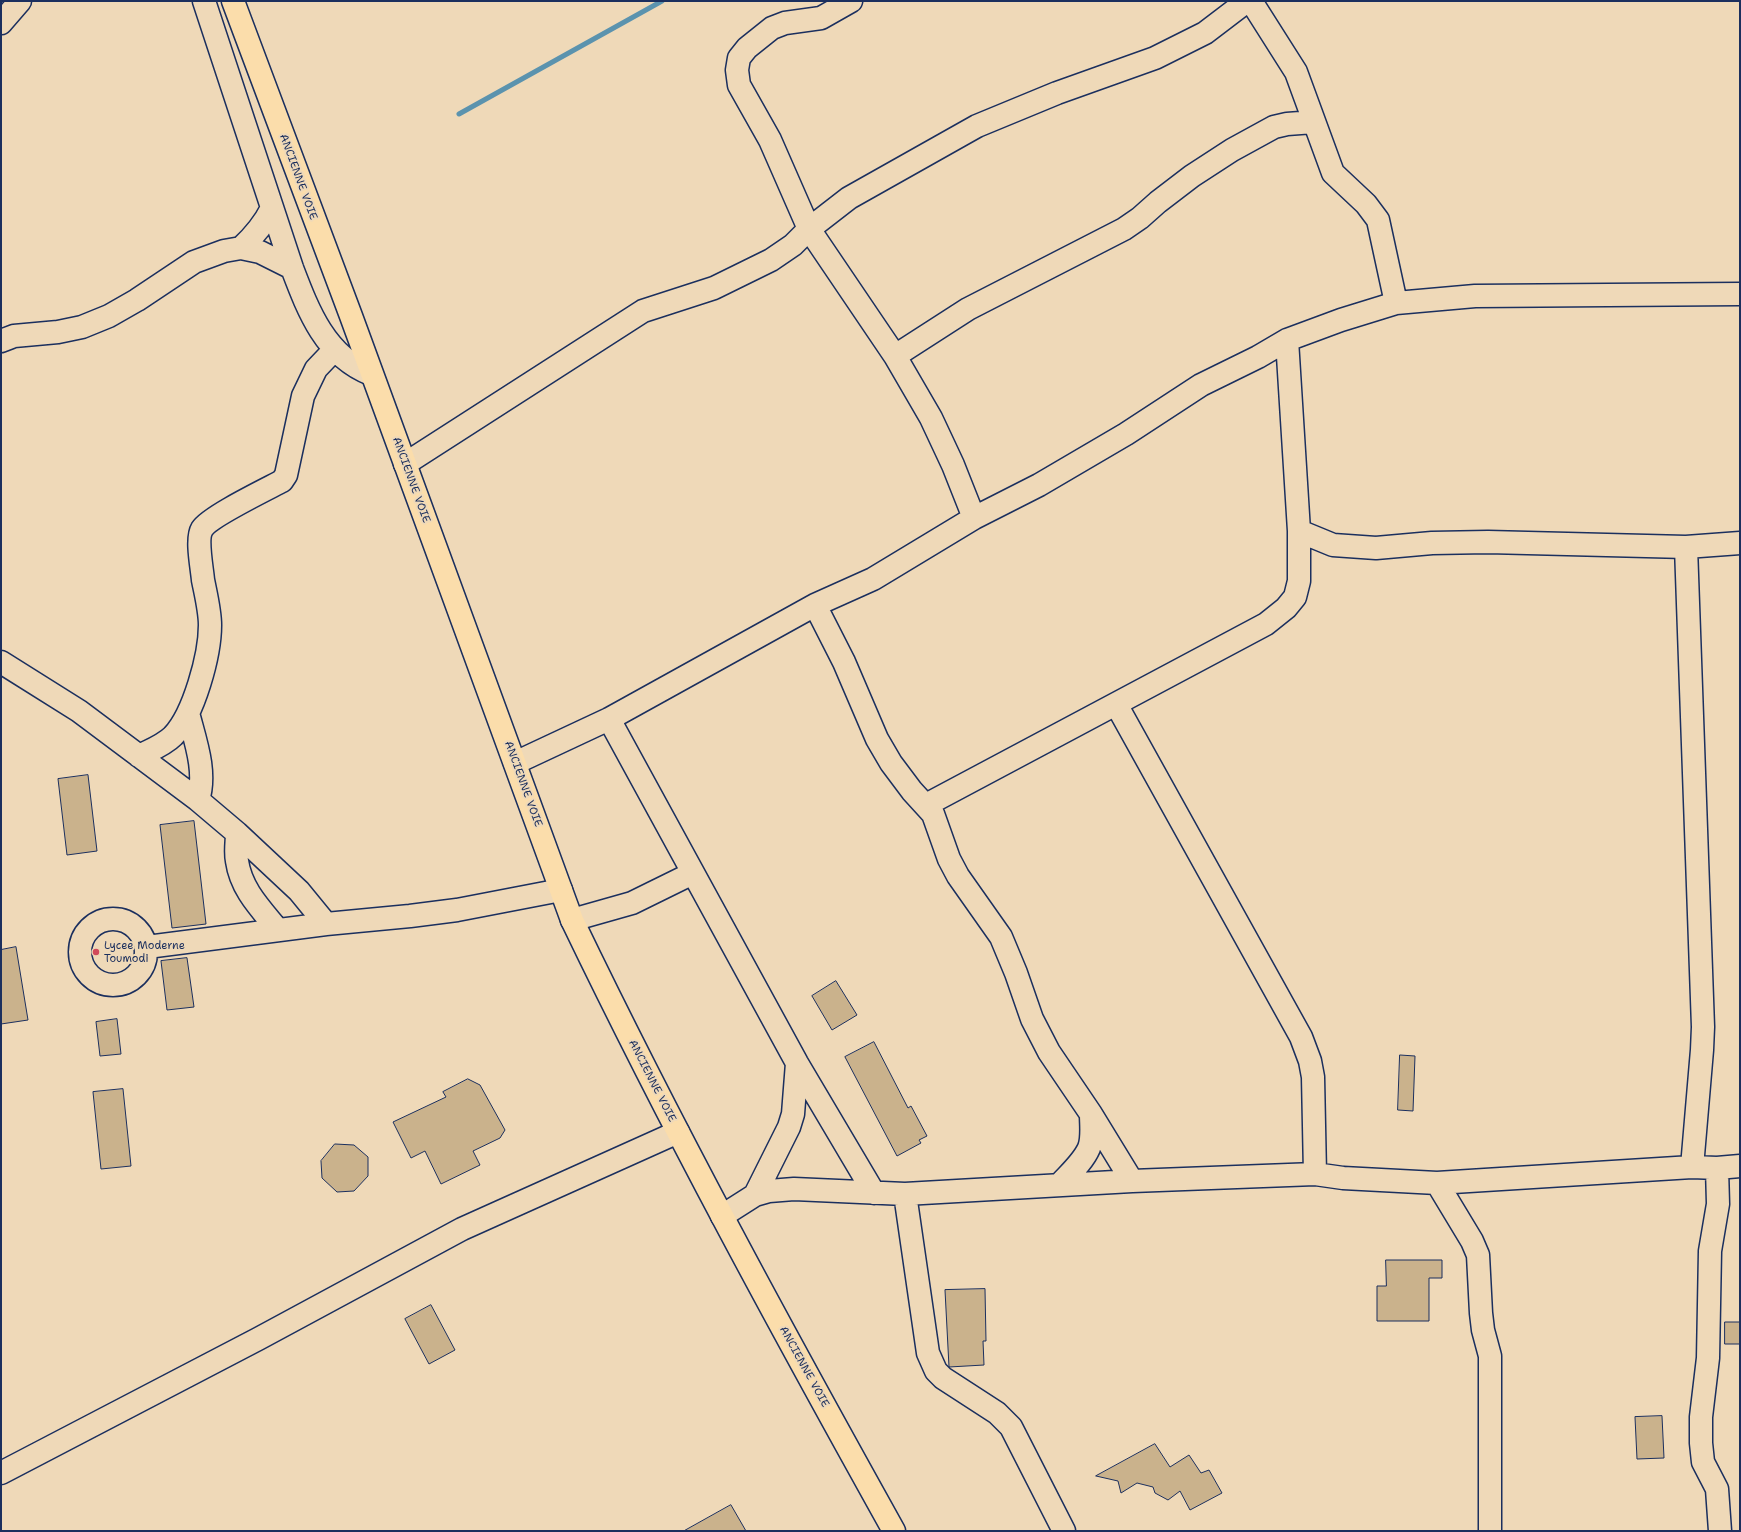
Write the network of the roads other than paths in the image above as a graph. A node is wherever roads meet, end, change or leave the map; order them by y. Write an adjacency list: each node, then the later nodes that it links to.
1 (20, 1): 7 (street)
2 (204, 1): 9 (street)
3 (233, 1): 19 (main road, ANCIENNE VOIE)
4 (851, 1): 10 (street)
5 (1247, 1): 10 (street)
6 (1251, 1): 8 (street)
7 (1, 22)
8 (1314, 122): 14 (street); 18 (street)
9 (272, 208): 11 (street); 12 (street)
10 (809, 229): 18 (street); 20 (street)
11 (241, 248): 12 (street); 16 (street)
12 (292, 268): 17 (street)
13 (1740, 294): 14 (street)
14 (1396, 303): 15 (street)
15 (1287, 340): 21 (street); 22 (street)
16 (1, 341)
17 (334, 349): 19 (street); 28 (street)
18 (895, 356): 21 (street)
19 (370, 374): 20 (main road, ANCIENNE VOIE)
20 (405, 464): 31 (main road, ANCIENNE VOIE)
21 (974, 518): 25 (street)
22 (1299, 531): 24 (street); 27 (street)
23 (1740, 543): 24 (street)
24 (1686, 547): 45 (street)
25 (815, 605): 29 (street); 33 (street)
26 (1, 662): 30 (street)
27 (1116, 704): 33 (street); 47 (street)
28 (188, 713): 30 (street); 32 (street)
29 (609, 719): 31 (street); 35 (street)
30 (139, 756): 32 (street)
31 (515, 763): 36 (main road, ANCIENNE VOIE)
32 (198, 800): 34 (street)
33 (926, 805): 42 (street)
34 (237, 833): 38 (street); 39 (street)
35 (693, 873): 37 (street); 41 (street)
36 (561, 890): 37 (main road, ANCIENNE VOIE); 38 (street)
37 (572, 920): 43 (main road, ANCIENNE VOIE)
38 (326, 924): 39 (street)
39 (278, 930): 40 (street)
40 (147, 947)
41 (797, 1063): 51 (street); 53 (street)
42 (1091, 1114): 48 (street); 50 (street)
43 (678, 1132): 54 (main road, ANCIENNE VOIE); 55 (street)
44 (1740, 1166): 46 (street)
45 (1692, 1167): 46 (street); 49 (street)
46 (1717, 1168): 59 (street)
47 (1315, 1174): 48 (street); 49 (street)
48 (1132, 1181): 50 (street)
49 (1437, 1183): 58 (street)
50 (1059, 1185): 52 (street)
51 (874, 1193): 52 (street); 53 (street)
52 (905, 1194): 57 (street)
53 (755, 1195): 54 (street)
54 (722, 1216): 56 (main road, ANCIENNE VOIE)
55 (1, 1473)
56 (894, 1531)
57 (1064, 1531)
58 (1490, 1531)
59 (1720, 1531)

